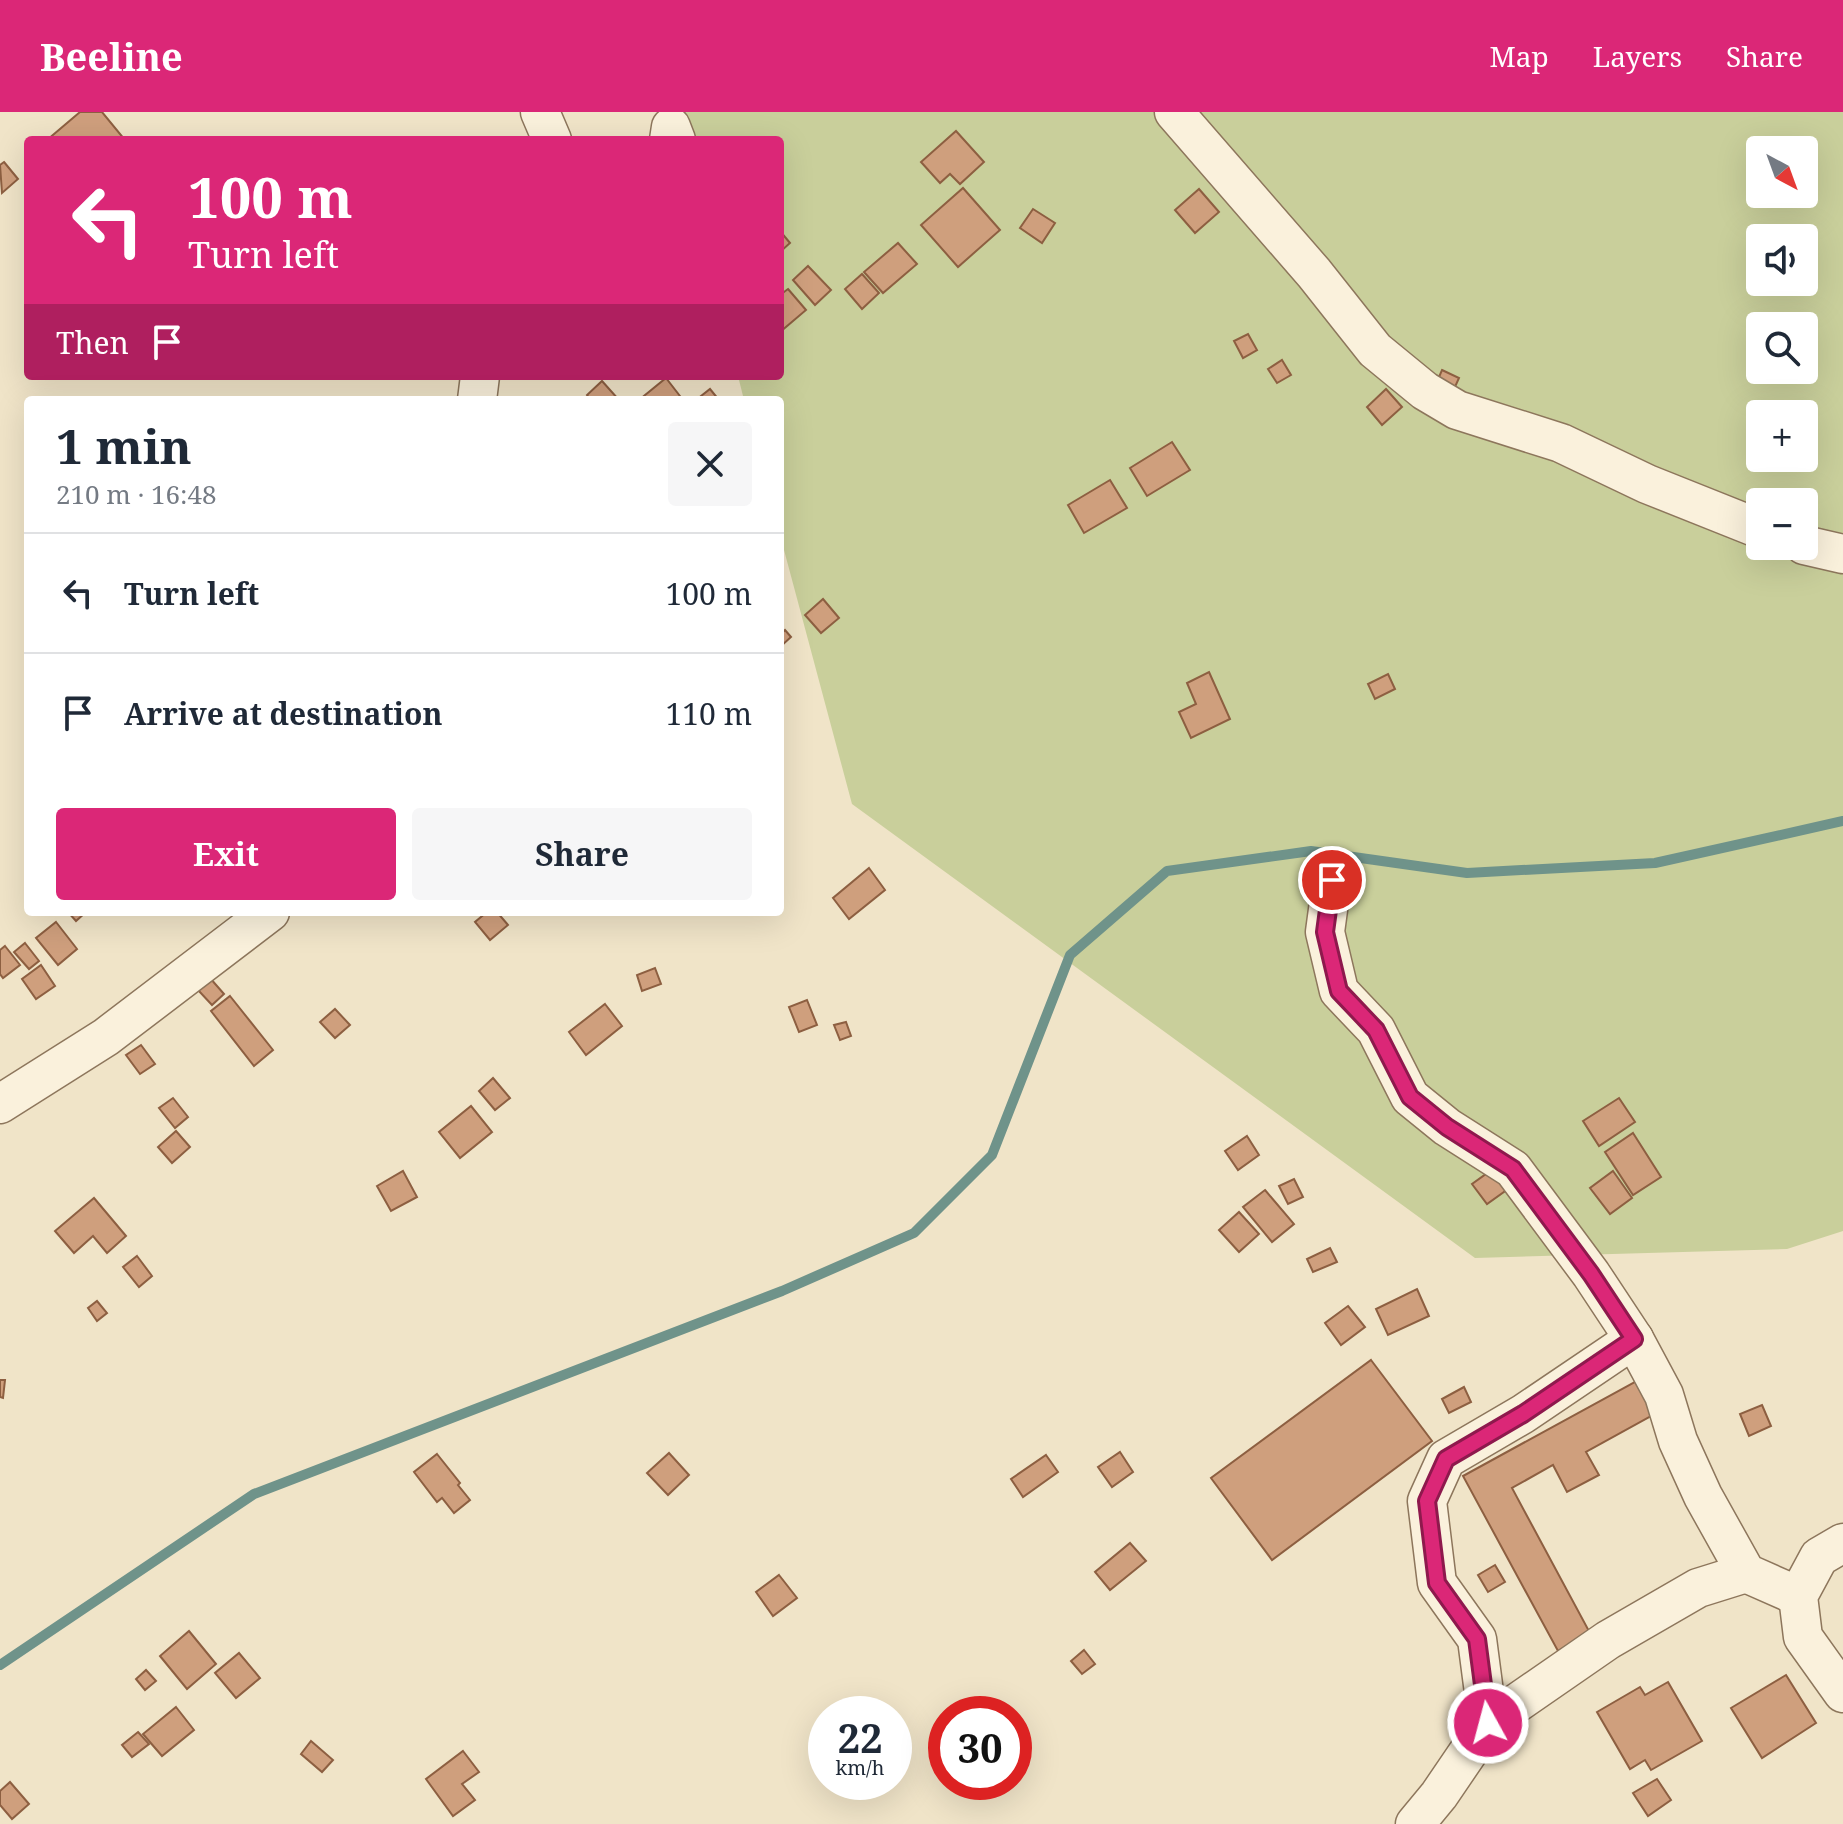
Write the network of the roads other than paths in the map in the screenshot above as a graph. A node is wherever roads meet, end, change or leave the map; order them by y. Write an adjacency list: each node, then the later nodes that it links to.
1 (540, 112): 3 (street)
2 (1174, 112): 4 (street)
3 (550, 136)
4 (1746, 523)
5 (1818, 548): 6 (street)
6 (1843, 554)
7 (1332, 880): 10 (street)
8 (265, 916): 9 (street)
9 (0, 1104)
10 (1634, 1339): 12 (street); 15 (street)
11 (1843, 1543): 13 (street)
12 (1746, 1573): 13 (street); 15 (street)
13 (1798, 1596): 14 (street)
14 (1843, 1693)
15 (1488, 1723): 16 (street)
16 (1415, 1824)

